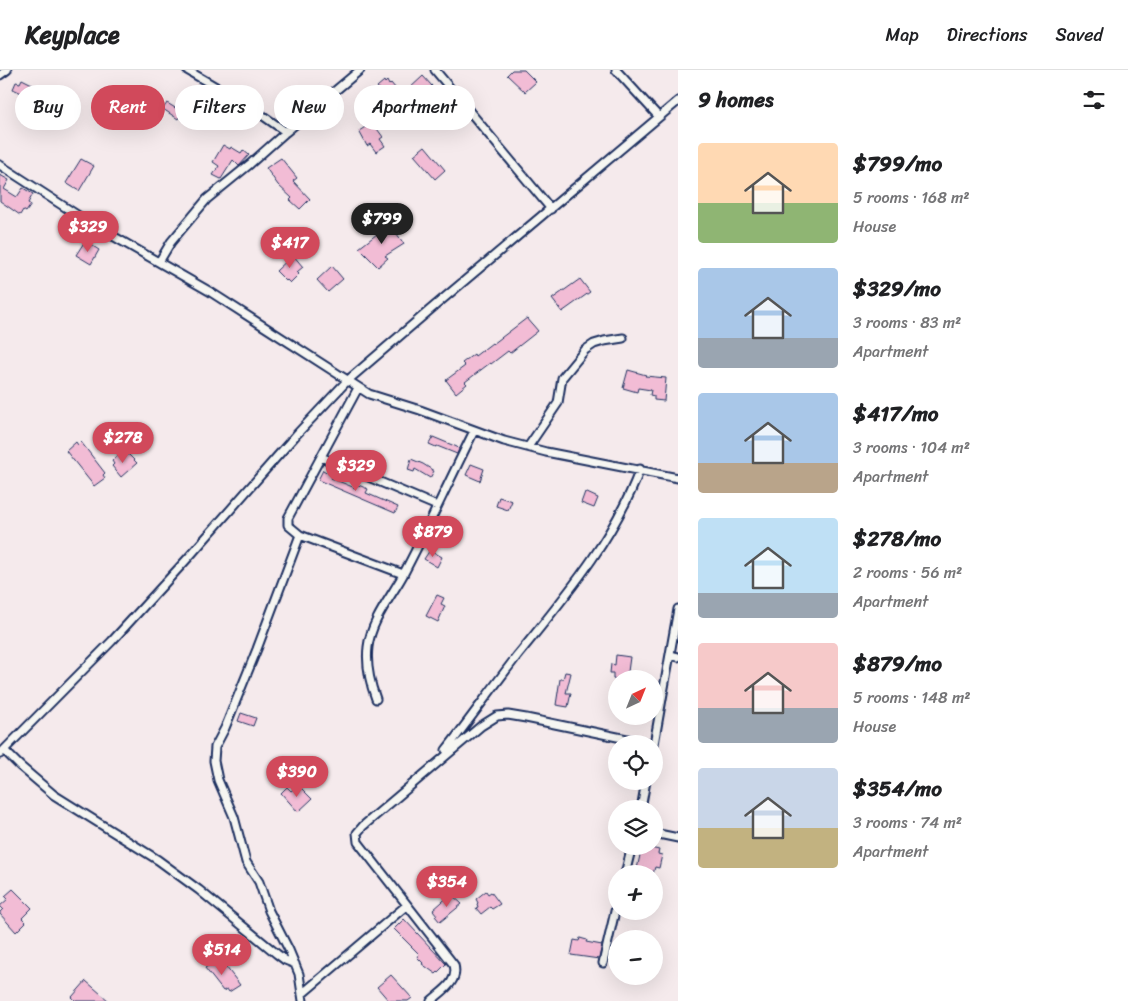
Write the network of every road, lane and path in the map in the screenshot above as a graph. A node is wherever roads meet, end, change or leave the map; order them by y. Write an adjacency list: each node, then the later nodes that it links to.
1 (6, 70): 6 (street)
2 (187, 70): 9 (street)
3 (360, 70): 9 (street)
4 (435, 70): 11 (street)
5 (616, 70): 8 (street)
6 (0, 75)
7 (678, 102): 8 (street)
8 (659, 117): 11 (street)
9 (286, 132): 12 (street)
10 (0, 165): 12 (street)
11 (551, 209): 14 (street)
12 (159, 262): 14 (street)
13 (623, 338): 17 (street)
14 (347, 381): 15 (street); 29 (street)
15 (358, 388): 16 (street); 18 (street)
16 (474, 431): 17 (street); 21 (street)
17 (528, 447): 19 (street)
18 (321, 457): 21 (street); 22 (street)
19 (640, 469): 20 (street); 30 (street)
20 (678, 478)
21 (437, 506): 23 (street)
22 (300, 535): 23 (street); 36 (street)
23 (403, 574): 26 (street)
24 (678, 609): 25 (street)
25 (674, 656): 28 (street)
26 (376, 699)
27 (608, 735): 30 (street)
28 (654, 735)
29 (2, 752): 36 (street)
30 (438, 761): 33 (street)
31 (663, 834): 32 (street)
32 (678, 838)
33 (407, 905): 37 (street); 38 (street)
34 (613, 920): 35 (street)
35 (603, 963)
36 (295, 964): 37 (street)
37 (303, 997)
38 (431, 1001)

